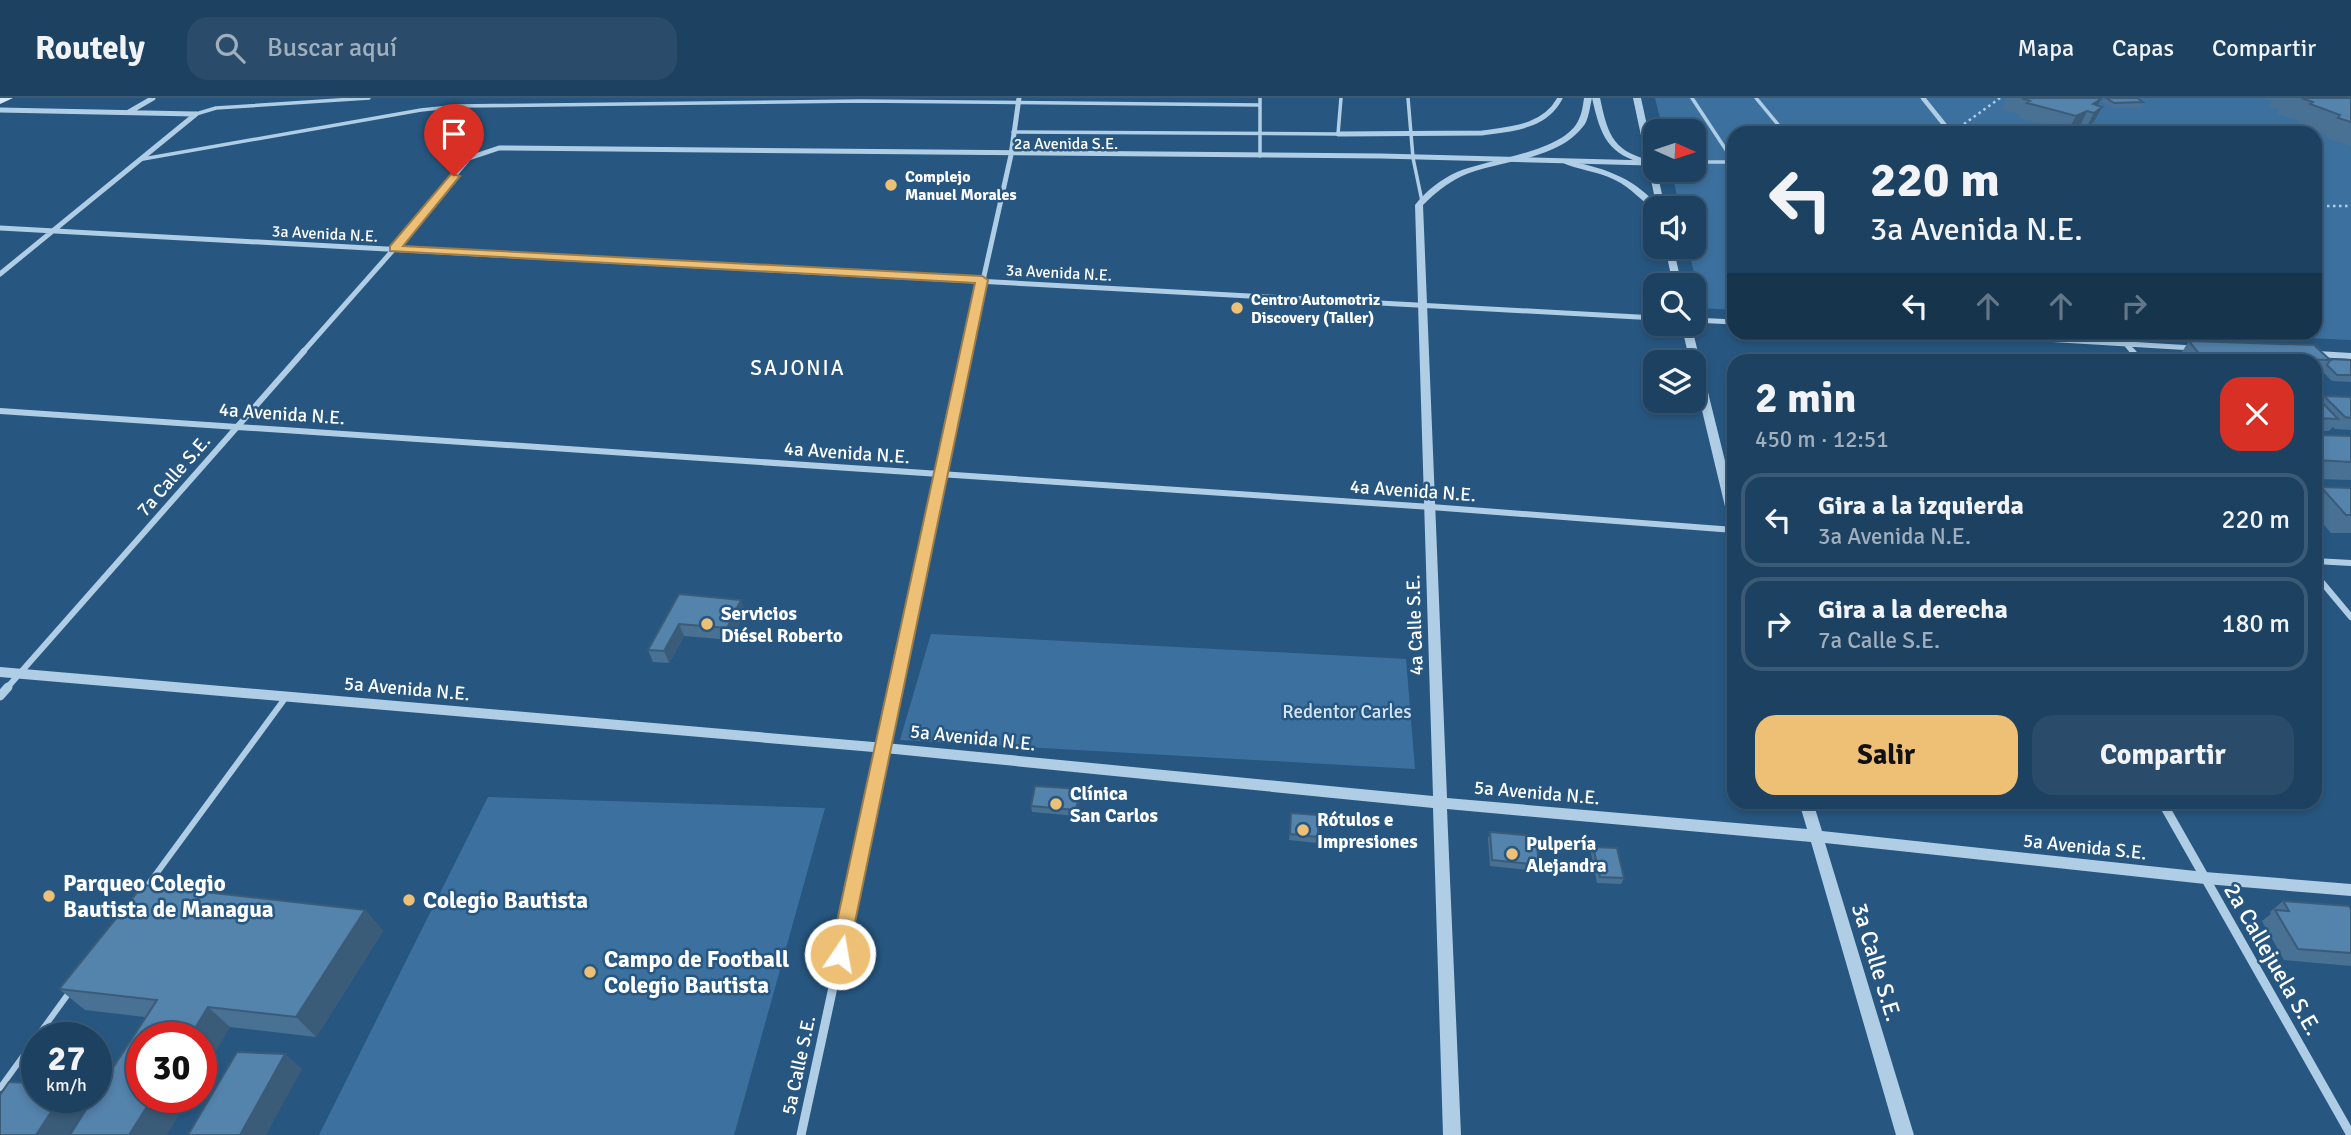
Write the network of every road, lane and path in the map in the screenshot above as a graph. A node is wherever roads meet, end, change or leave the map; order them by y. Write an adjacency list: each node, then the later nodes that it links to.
1 (9, 98): 17 (main road)
2 (153, 98): 20 (street)
3 (369, 98): 21 (lane)
4 (1260, 98): 18 (lane)
5 (1341, 98): 27 (lane)
6 (1408, 98): 28 (lane)
7 (1560, 98): 28 (street)
8 (1588, 98): 36 (street)
9 (1596, 98): 37 (street)
10 (1637, 98): 22 (street)
11 (1692, 98): 30 (lane)
12 (1756, 98): 23 (lane)
13 (1923, 98): 24 (street)
14 (2000, 98): 25 (path)
15 (750, 99): 16 (lane); 35 (lane)
16 (1019, 100): 18 (lane); 26 (street, 5a Calle S.E.)
17 (0, 101)
18 (1260, 105): 29 (lane)
19 (0, 110): 20 (street)
20 (129, 112): 21 (street)
21 (196, 114): 35 (street)
22 (1643, 122)
23 (1779, 126)
24 (1945, 126)
25 (1961, 126)
26 (1013, 132): 29 (lane); 32 (street, 5a Calle S.E.)
27 (1338, 134): 28 (street); 29 (lane)
28 (1411, 134): 34 (lane)
29 (1259, 135): 33 (lane)
30 (1727, 151)
31 (482, 152): 32 (street, 2a Avenida S.E.); 48 (street, 7a Calle S.E.)
32 (1011, 155): 33 (street, 2a Avenida S.E.); 50 (street, 5a Calle S.E.)
33 (1260, 156): 34 (street, 2a Avenida S.E.)
34 (1413, 158): 36 (street, 2a Avenida S.E.); 43 (lane)
35 (143, 159): 47 (street)
36 (1496, 161): 38 (street, 2a Avenida S.E.); 43 (street)
37 (1643, 161)
38 (1565, 162): 41 (street, 2a Avenida S.E.); 42 (street)
39 (1706, 162): 40 (lane)
40 (1727, 162)
41 (1643, 163)
42 (1645, 196)
43 (1422, 201): 51 (street, 4a Calle S.E.)
44 (2322, 206): 45 (path)
45 (2351, 206)
46 (0, 228): 47 (street, 3a Avenida N.E.)
47 (54, 231): 48 (street, 3a Avenida N.E.); 49 (street)
48 (394, 249): 50 (street, 3a Avenida N.E.); 64 (street, 7a Calle S.E.)
49 (0, 274)
50 (982, 280): 51 (street, 3a Avenida N.E.); 65 (street, 5a Calle S.E.)
51 (1423, 306): 52 (street, 3a Avenida N.E.); 67 (street, 4a Calle S.E.)
52 (1643, 317)
53 (1706, 321): 54 (street)
54 (1727, 322)
55 (1689, 336): 66 (street)
56 (2059, 340): 58 (street)
57 (2123, 340): 58 (street)
58 (2126, 344): 59 (street); 60 (street)
59 (2206, 348)
60 (2135, 354)
61 (2322, 355): 62 (street)
62 (2351, 356)
63 (0, 411): 64 (street, 4a Avenida N.E.)
64 (237, 426): 65 (street, 4a Avenida N.E.); 74 (street, 7a Calle S.E.)
65 (941, 474): 67 (street, 4a Avenida N.E.); 77 (street, 5a Calle S.E.)
66 (1727, 491)
67 (1431, 507): 68 (street, 4a Avenida N.E.); 78 (street, 4a Calle S.E.)
68 (1727, 529)
69 (2322, 561): 70 (street)
70 (2351, 563)
71 (2322, 582): 72 (street)
72 (2351, 617)
73 (0, 672): 74 (street, 5a Avenida N.E.)
74 (20, 674): 75 (street, 7a Calle S.E.); 76 (street, 5a Avenida N.E.)
75 (0, 696)
76 (286, 697): 77 (street, 5a Avenida N.E.); 84 (lane)
77 (885, 748): 78 (street, 5a Avenida N.E.); 87 (street, 5a Calle S.E.)
78 (1442, 802): 81 (street, 5a Avenida N.E.); 88 (street, 4a Calle S.E.)
79 (1808, 809): 81 (street, 3a Calle S.E.)
80 (2166, 809): 82 (street, 2a Callejuela S.E.)
81 (1815, 836): 82 (street, 5a Avenida S.E.); 89 (street, 3a Calle S.E.)
82 (2205, 878): 83 (street, 5a Avenida S.E.); 90 (street, 2a Callejuela S.E.)
83 (2351, 890)
84 (137, 900)
85 (73, 988): 86 (lane)
86 (0, 1088)
87 (801, 1135)
88 (1452, 1135)
89 (1905, 1135)
90 (2351, 1135)

